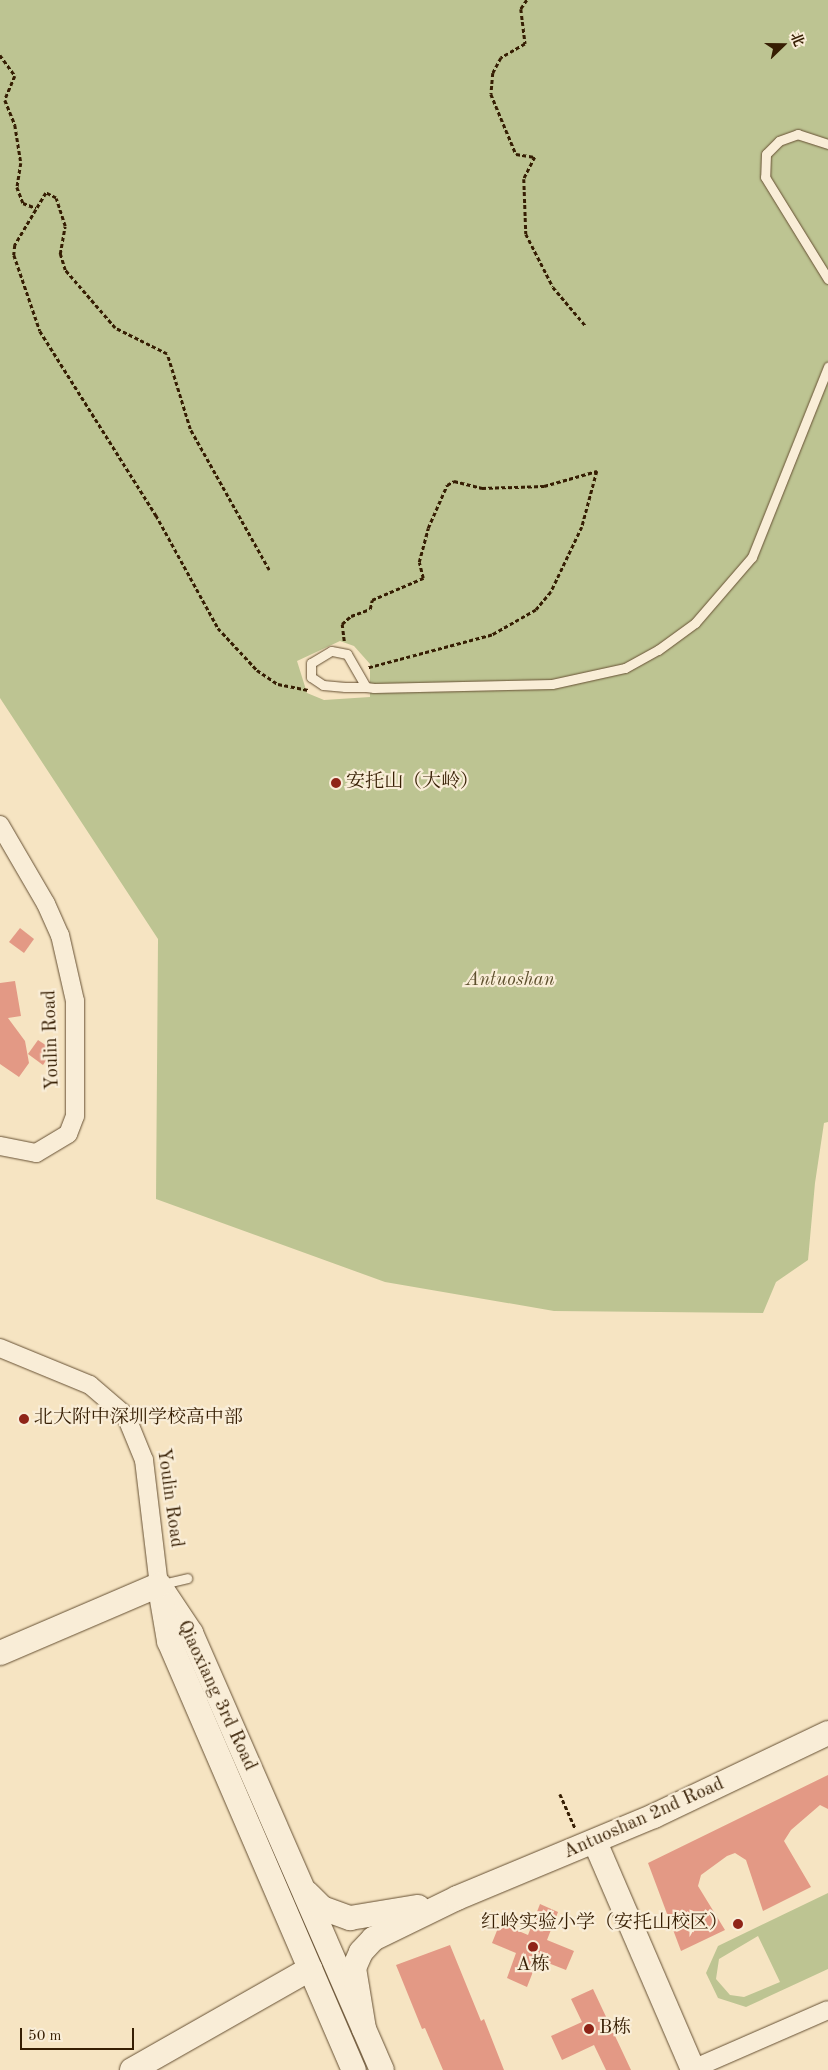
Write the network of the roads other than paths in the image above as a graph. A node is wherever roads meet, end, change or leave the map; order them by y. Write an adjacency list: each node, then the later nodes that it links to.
1 (828, 144): 2 (lane)
2 (828, 279)
3 (828, 367): 4 (lane)
4 (366, 687): 4 (lane)
5 (0, 826): 6 (street, Youlin Road)
6 (0, 1146)
7 (0, 1348): 9 (street, Youlin Road)
8 (187, 1578): 9 (lane)
9 (159, 1585): 10 (street); 13 (street, Qiaoxiang 3rd Road); 15 (street, Qiaoxiang 3rd Road)
10 (0, 1653)
11 (828, 1733): 12 (street, Antuoshan 2nd Road)
12 (592, 1843): 14 (street, Antuoshan 2nd Road); 21 (street)
13 (301, 1885): 14 (street); 17 (street, Qiaoxiang 3rd Road)
14 (456, 1898): 17 (street)
15 (310, 1969): 18 (street); 19 (street, Qiaoxiang 3rd Road)
16 (828, 2010): 21 (street)
17 (364, 2029): 20 (street, Qiaoxiang 3rd Road)
18 (132, 2070)
19 (354, 2070)
20 (382, 2070)
21 (693, 2070)

